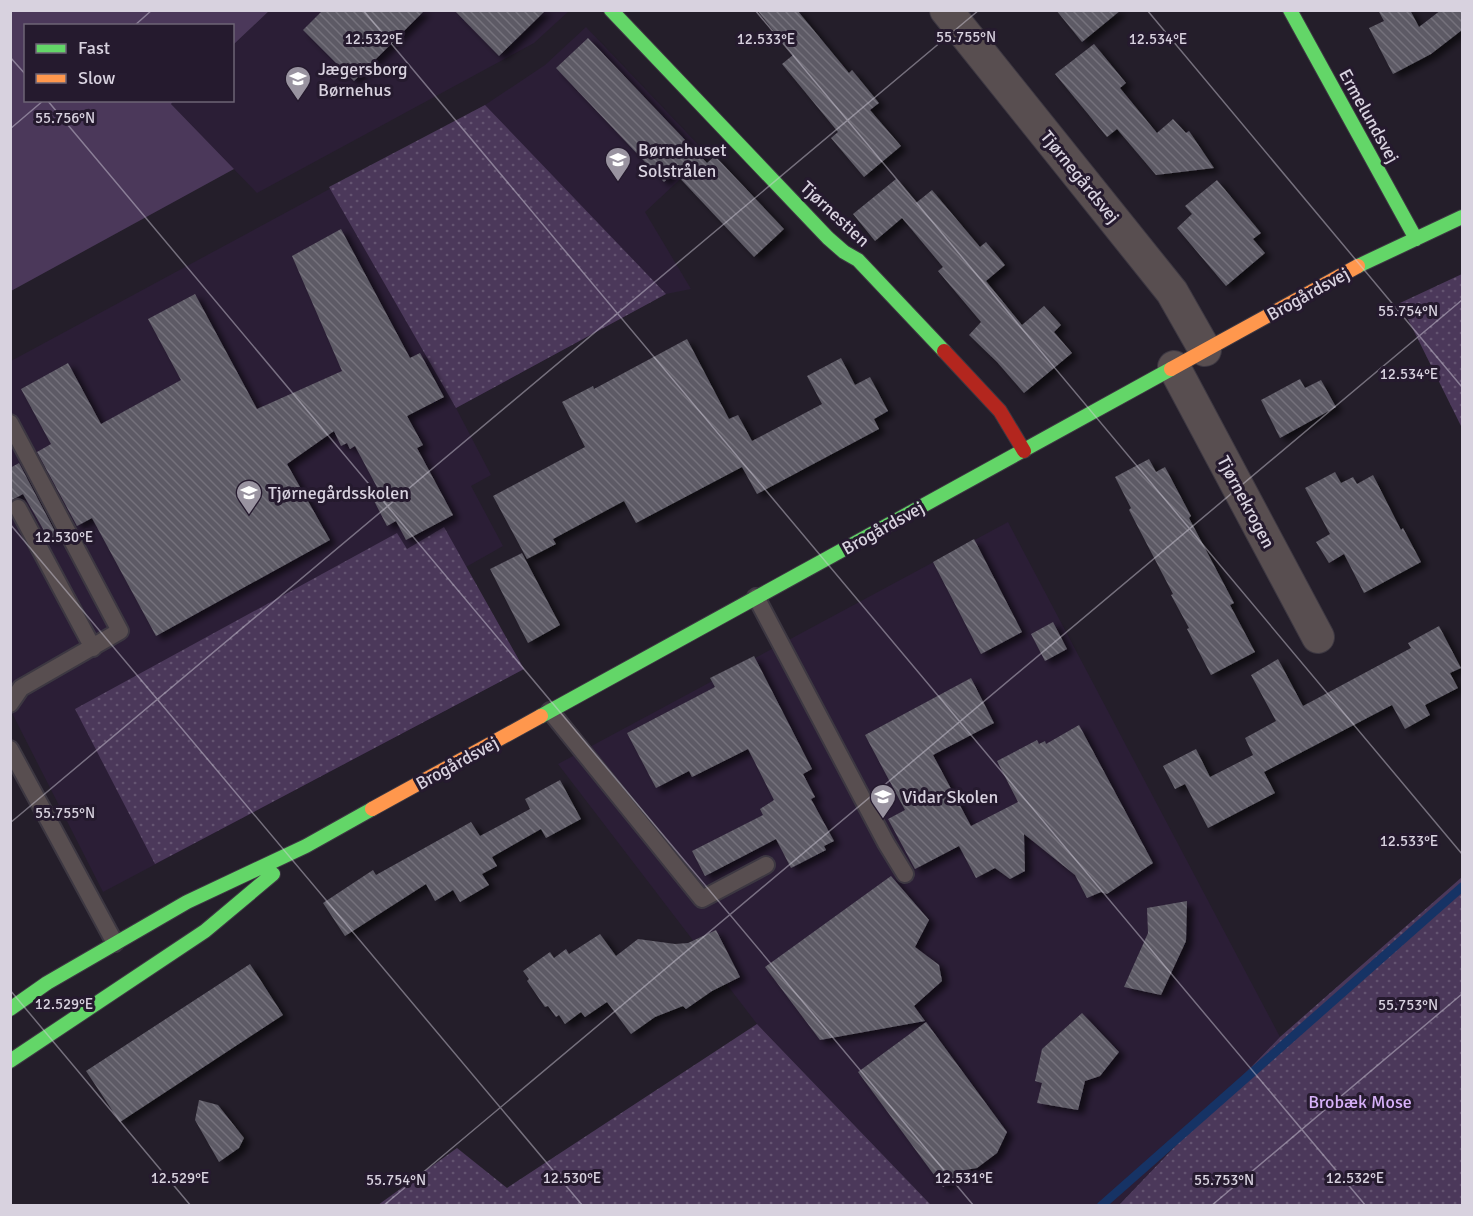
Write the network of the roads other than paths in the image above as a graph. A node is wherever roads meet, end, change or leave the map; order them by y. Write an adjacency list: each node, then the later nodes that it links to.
1 (611, 10): 9 (street, Tjørnestien)
2 (946, 10): 6 (street, Tjørnegårdsvej)
3 (1290, 10): 5 (street, Ermelundsvej)
4 (1462, 217): 5 (street, Brogårdsvej)
5 (1416, 239): 6 (street, Brogårdsvej)
6 (1204, 350): 7 (street, Brogårdsvej)
7 (1174, 367): 9 (street, Brogårdsvej); 12 (street, Tjørnekrogen)
8 (10, 423): 13 (lane)
9 (1024, 451): 11 (street, Brogårdsvej)
10 (18, 508): 13 (lane)
11 (756, 597): 15 (street, Brogårdsvej); 19 (lane)
12 (1318, 637)
13 (93, 648): 14 (lane)
14 (10, 704)
15 (550, 711): 17 (street, Brogårdsvej); 18 (lane)
16 (10, 749): 20 (lane)
17 (306, 846): 20 (street, Brogårdsvej); 21 (street, Brogårdsvej)
18 (765, 865)
19 (905, 874)
20 (115, 943): 21 (street); 22 (street, Brogårdsvej)
21 (136, 978): 23 (street, Brogårdsvej)
22 (10, 1008)
23 (10, 1061)

